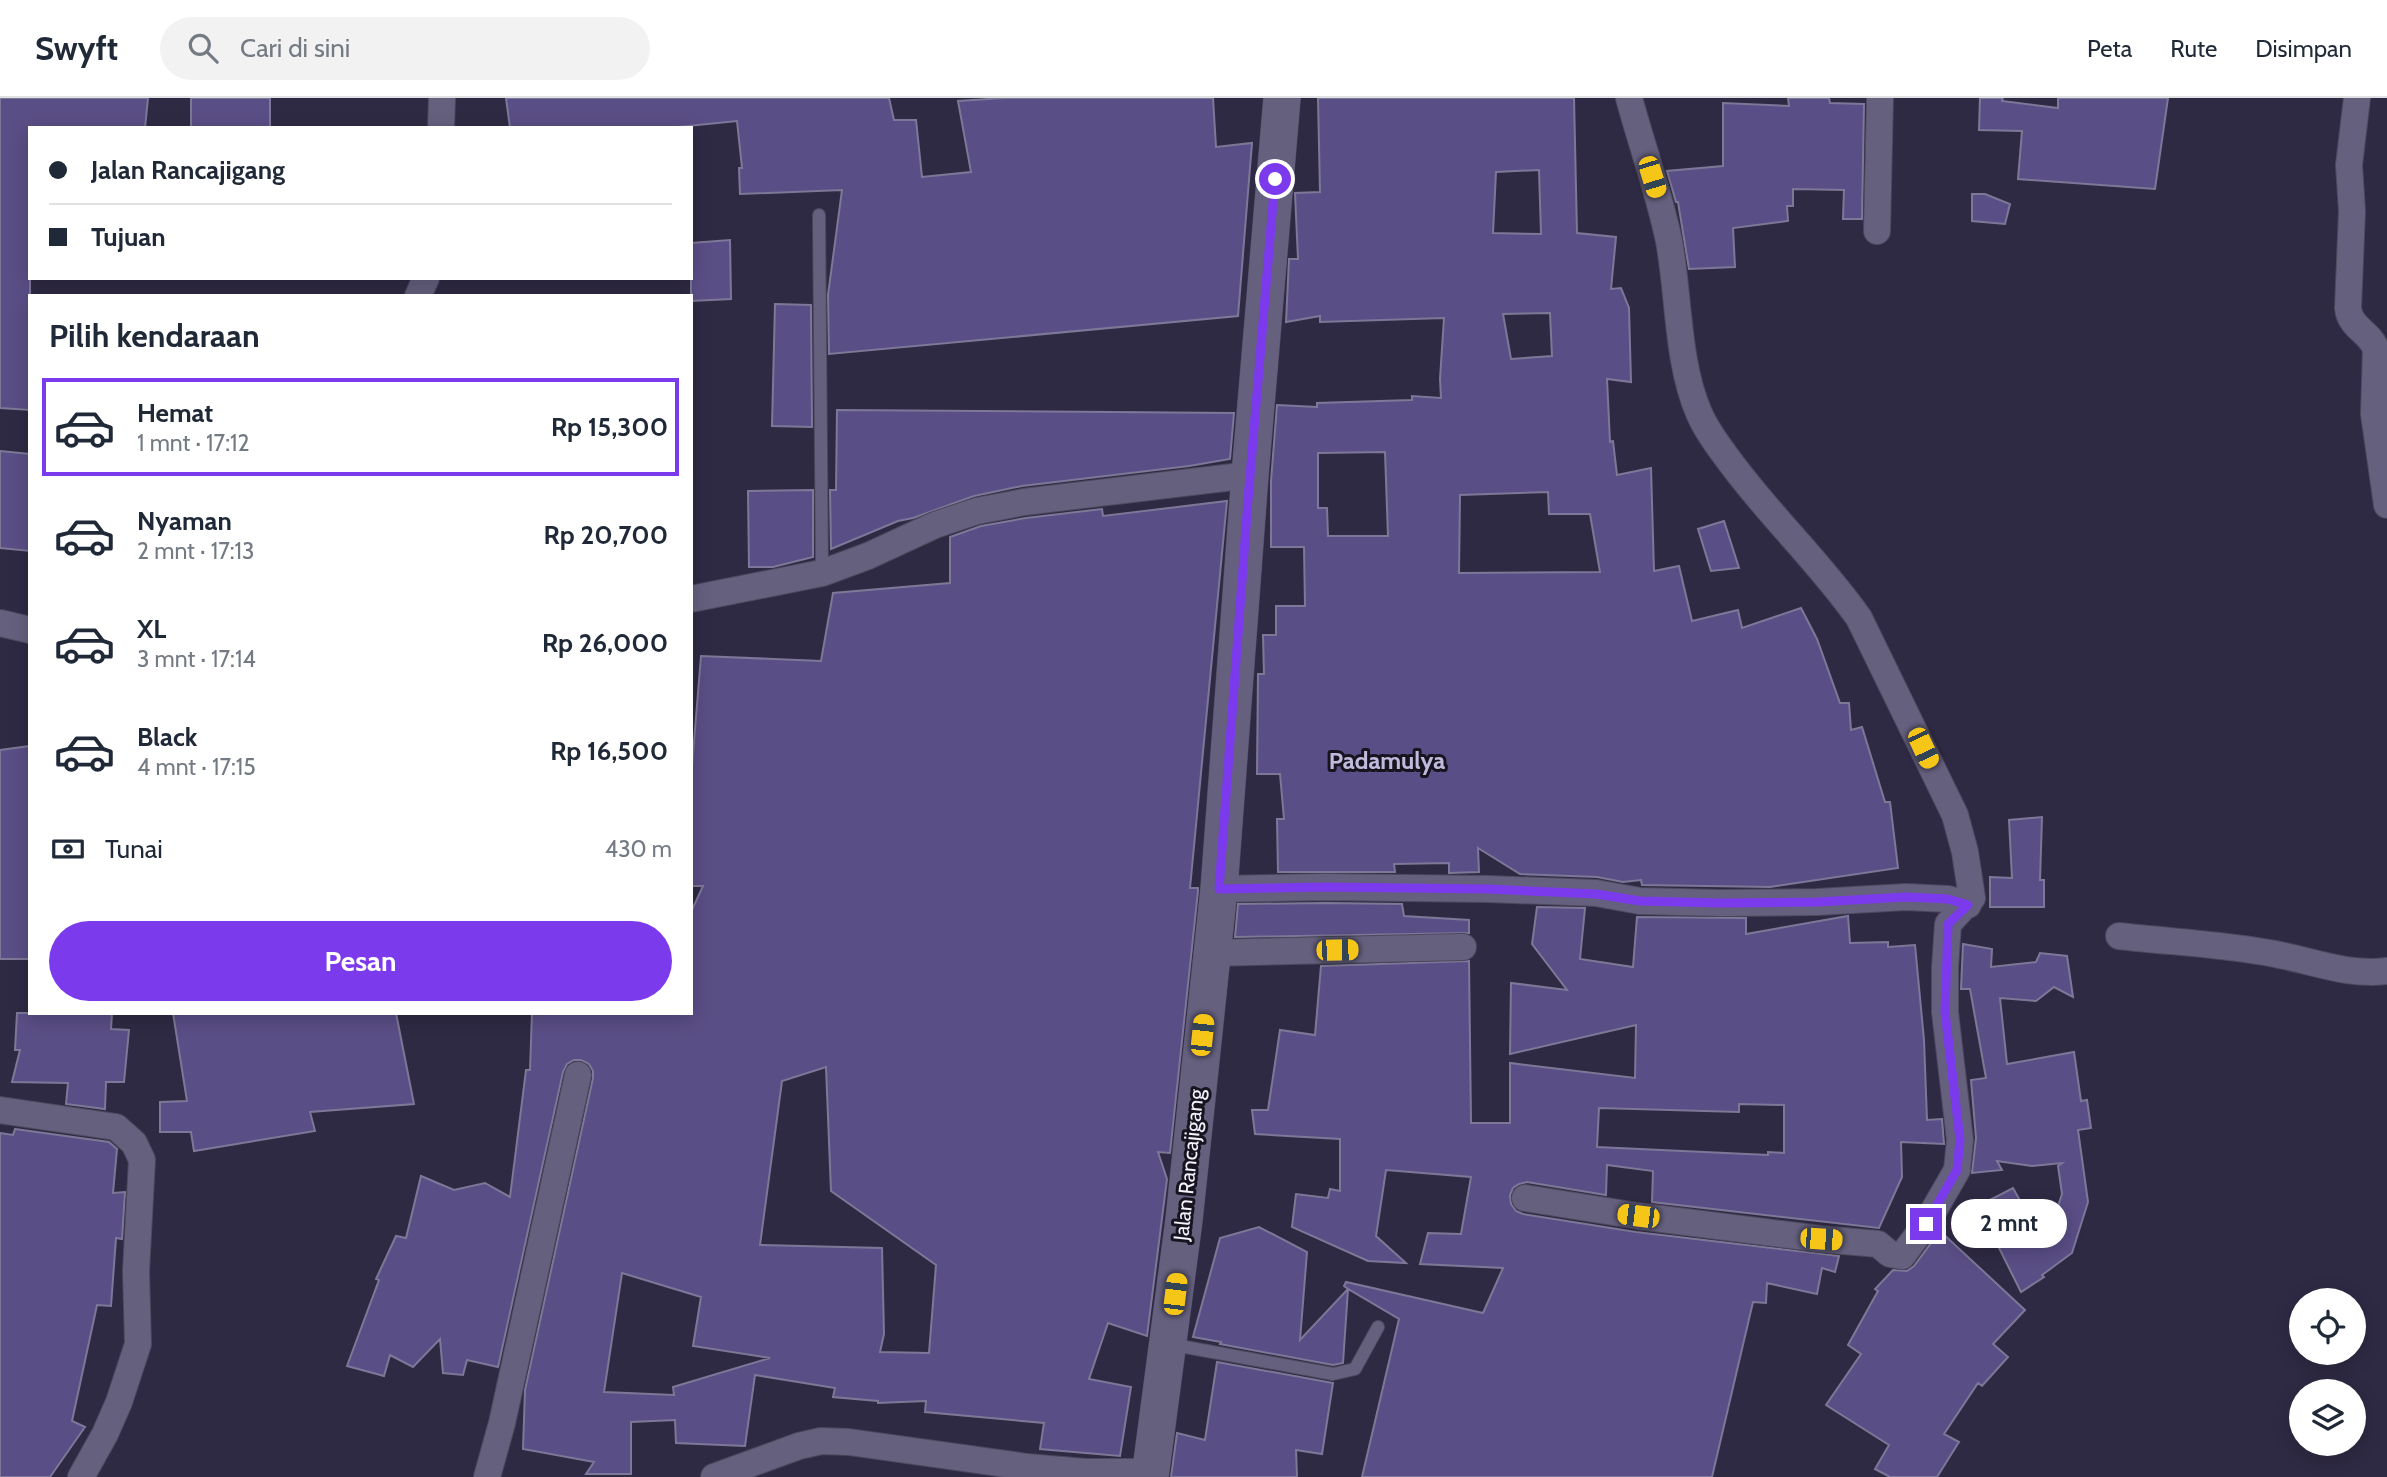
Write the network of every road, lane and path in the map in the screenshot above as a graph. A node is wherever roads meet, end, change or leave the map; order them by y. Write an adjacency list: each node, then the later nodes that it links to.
1 (442, 98): 6 (street)
2 (1282, 98): 9 (main road, Jalan Rancajigang)
3 (1629, 98): 16 (street)
4 (1880, 98): 8 (street)
5 (2357, 98): 10 (street)
6 (442, 126)
7 (819, 215): 11 (lane)
8 (1877, 231)
9 (1250, 475): 11 (street); 15 (main road, Jalan Rancajigang)
10 (2387, 505)
11 (822, 573): 12 (street)
12 (693, 599)
13 (0, 623): 14 (street)
14 (28, 630)
15 (1219, 889): 16 (street); 19 (main road, Jalan Rancajigang)
16 (1968, 905): 23 (street)
17 (2119, 936): 20 (street)
18 (1463, 947): 19 (street)
19 (1211, 953): 25 (main road, Jalan Rancajigang)
20 (2387, 971)
21 (578, 1075): 28 (street)
22 (0, 1110): 27 (street)
23 (1525, 1198)
24 (1378, 1327): 25 (lane)
25 (1169, 1344): 26 (main road, Jalan Rancajigang)
26 (1150, 1475): 29 (street)
27 (81, 1477)
28 (487, 1477)
29 (714, 1477)

